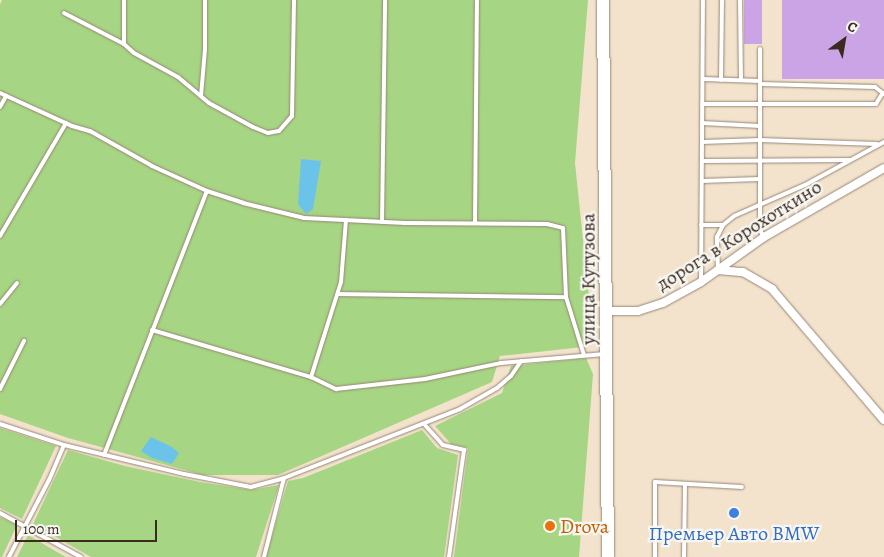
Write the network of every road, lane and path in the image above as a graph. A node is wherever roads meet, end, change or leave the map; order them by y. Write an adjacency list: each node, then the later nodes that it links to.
1 (124, 0): 11 (lane)
2 (205, 0): 20 (lane)
3 (294, 0): 20 (lane)
4 (385, 0): 39 (lane)
5 (476, 0): 40 (lane)
6 (603, 0): 51 (main road, улица Кутузова)
7 (703, 0): 13 (lane)
8 (722, 0): 14 (lane)
9 (740, 0): 15 (lane)
10 (64, 13): 11 (lane)
11 (124, 44): 20 (lane)
12 (760, 49): 16 (lane)
13 (703, 80): 14 (lane); 21 (lane)
14 (721, 80): 15 (lane)
15 (741, 80): 16 (lane)
16 (760, 82): 18 (lane); 22 (lane)
17 (0, 93): 19 (lane)
18 (883, 94): 22 (lane)
19 (6, 96): 23 (lane); 24 (lane)
20 (201, 96)
21 (702, 104): 22 (lane); 25 (lane)
22 (760, 104): 26 (lane)
23 (0, 108)
24 (66, 123): 36 (lane); 43 (lane)
25 (702, 124): 26 (lane); 28 (lane)
26 (760, 126): 27 (lane)
27 (760, 140): 28 (lane); 29 (lane); 30 (lane)
28 (702, 142): 32 (lane)
29 (882, 143): 31 (lane)
30 (760, 159): 31 (lane); 32 (lane); 34 (lane)
31 (850, 160): 37 (lane)
32 (702, 161): 35 (lane)
33 (884, 168): 44 (street, дорога в Корохоткино)
34 (759, 179): 35 (lane); 37 (lane)
35 (702, 180): 41 (lane)
36 (207, 191): 38 (lane); 52 (lane)
37 (759, 206): 42 (lane); 44 (lane)
38 (346, 220): 39 (lane); 48 (lane)
39 (382, 222): 40 (lane)
40 (475, 223): 49 (lane)
41 (701, 225): 42 (lane); 46 (lane)
42 (723, 225): 45 (lane)
43 (0, 236)
44 (764, 237): 45 (street, дорога в Корохоткино)
45 (718, 270): 46 (street, дорога в Корохоткино); 59 (street)
46 (701, 282): 51 (street, дорога в Корохоткино)
47 (17, 283): 50 (lane)
48 (338, 294): 49 (lane); 57 (lane)
49 (566, 297): 55 (lane)
50 (0, 304)
51 (606, 311): 54 (main road, улица Кутузова)
52 (152, 330): 57 (lane); 63 (lane)
53 (24, 341): 58 (lane)
54 (607, 354): 55 (lane); 73 (main road, улица Кутузова)
55 (584, 355): 56 (lane)
56 (521, 361): 57 (lane); 61 (lane)
57 (311, 377)
58 (0, 389)
59 (884, 420)
60 (0, 424): 62 (lane)
61 (424, 424): 64 (lane); 72 (lane)
62 (64, 445): 63 (lane); 68 (lane)
63 (104, 455): 64 (lane)
64 (284, 478): 71 (lane)
65 (685, 484): 66 (lane); 74 (lane); 75 (lane)
66 (742, 487)
67 (0, 513): 68 (lane)
68 (25, 525): 69 (lane); 70 (lane)
69 (9, 557)
70 (81, 557)
71 (264, 557)
72 (449, 557)
73 (608, 557)
74 (655, 557)
75 (684, 557)

